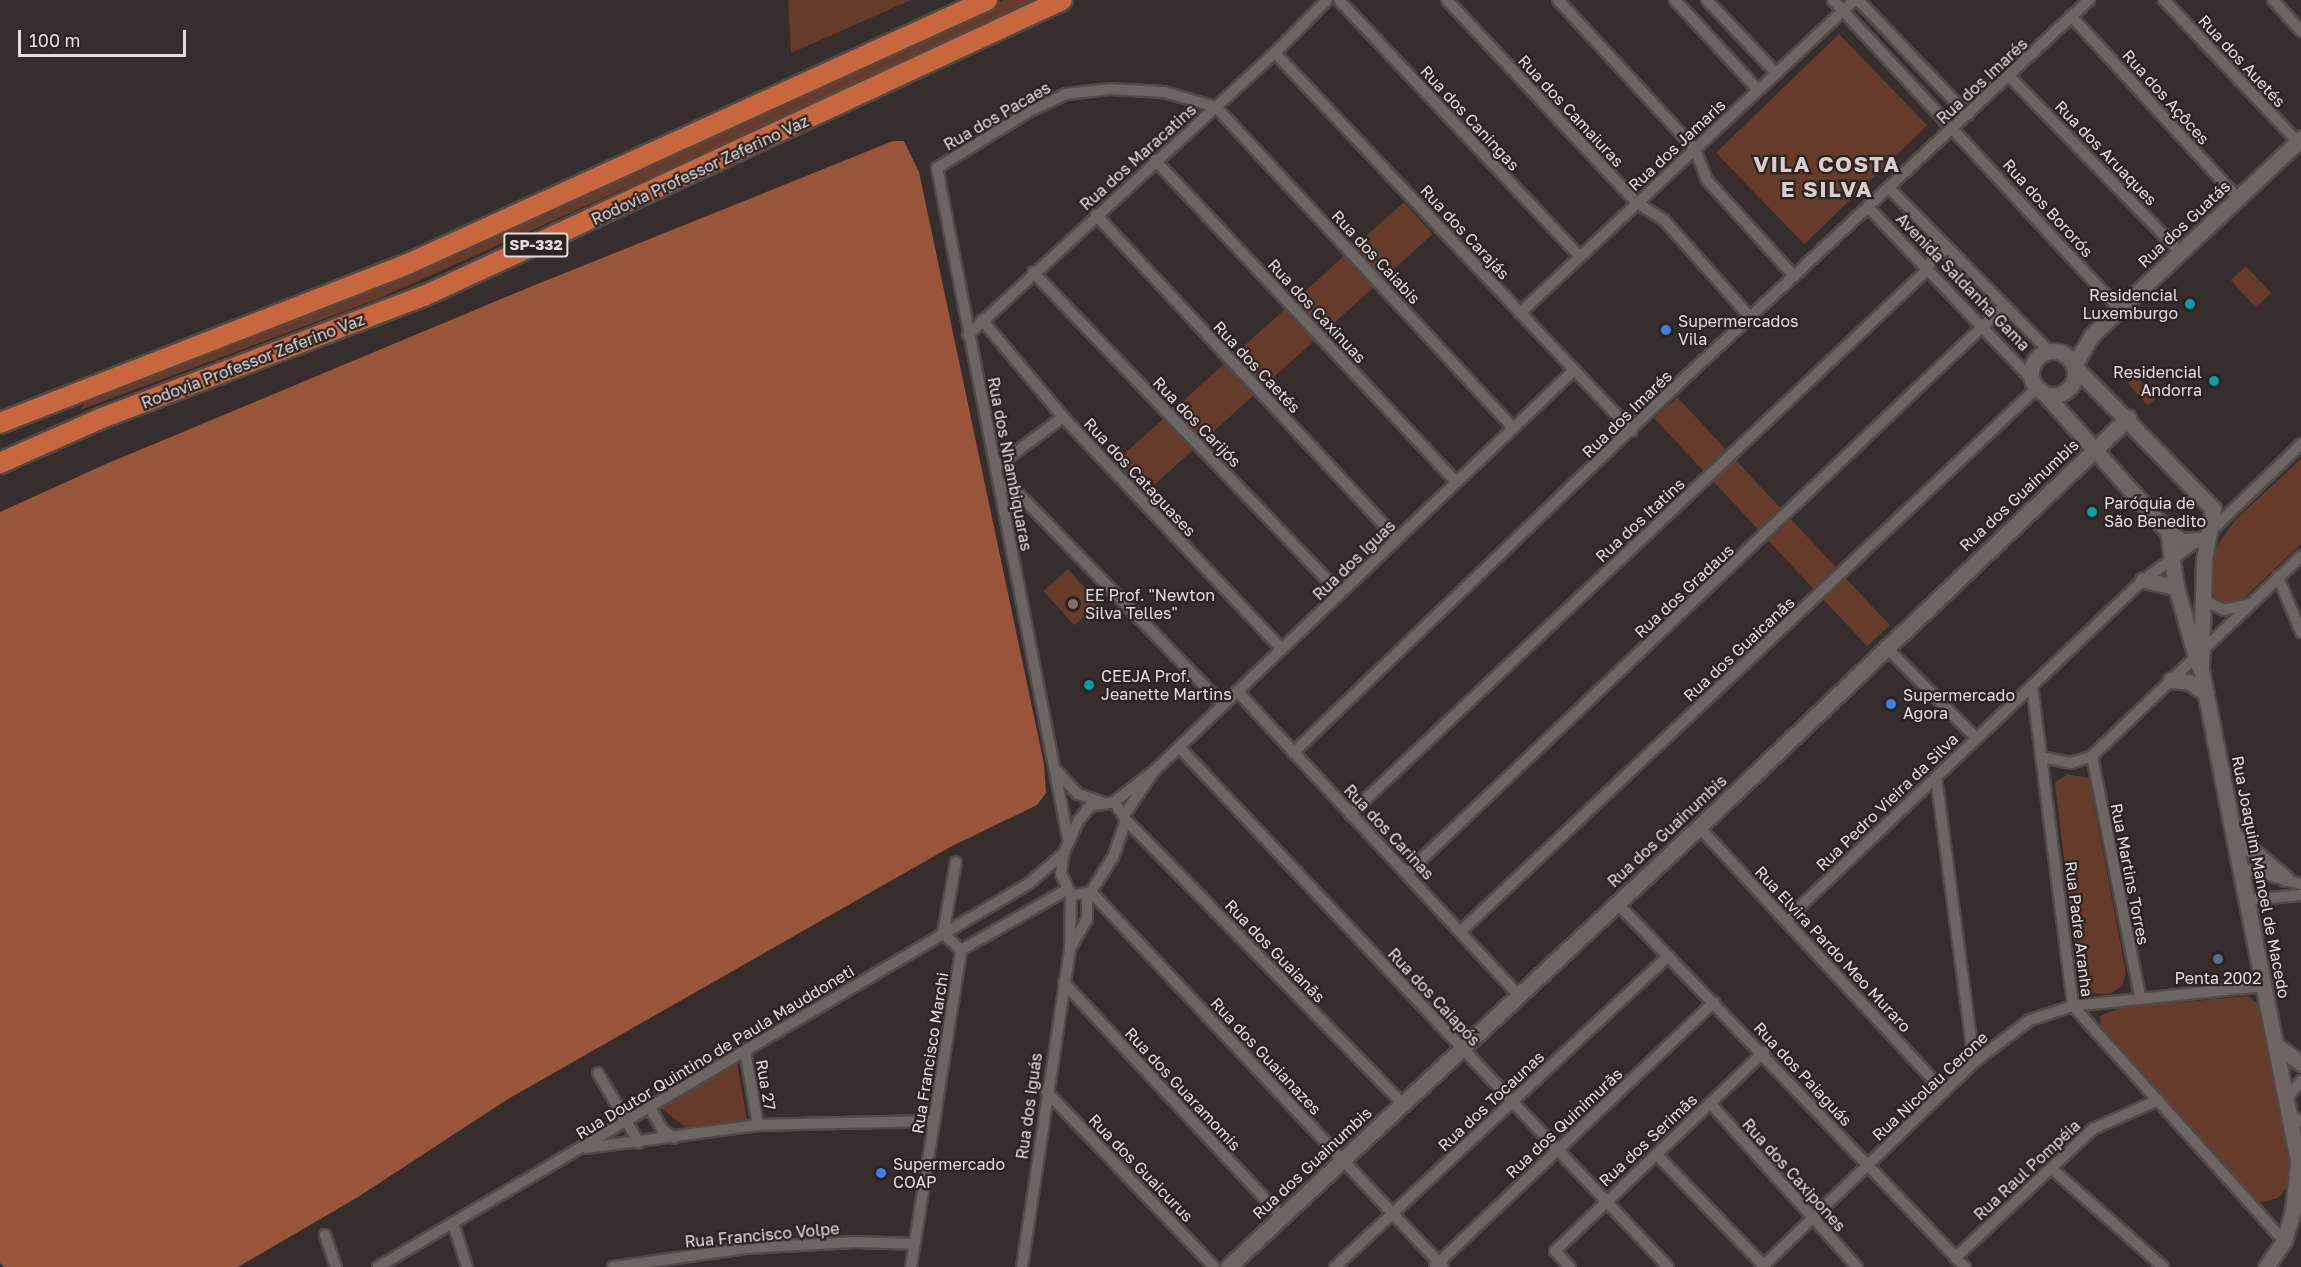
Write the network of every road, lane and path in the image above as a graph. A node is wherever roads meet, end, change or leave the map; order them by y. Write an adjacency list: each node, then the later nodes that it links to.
1 (987, 0): 53 (highway, Rodovia Professor Zeferino Vaz / SP-332)
2 (1062, 0): 58 (highway, Rodovia Professor Zeferino Vaz / SP-332)
3 (1327, 0): 17 (street, Rua dos Maracatins)
4 (1339, 0): 35 (street, Rua dos Caningas)
5 (1446, 0): 30 (street, Rua dos Camaiuras)
6 (1558, 0): 25 (street)
7 (1675, 0): 20 (street)
8 (1707, 0): 18 (street)
9 (1833, 0): 14 (street, Rua dos Bororós)
10 (1856, 0): 14 (street, Rua dos Jamaris); 22 (street)
11 (2089, 0): 15 (street, Rua dos Imarés)
12 (2164, 0): 24 (street, Rua dos Auetés)
13 (2272, 0): 16 (street)
14 (1843, 11): 18 (street, Rua dos Jamaris); 23 (street, Rua dos Bororós)
15 (2072, 16): 19 (street, Rua dos Imarés); 29 (street, Rua dos Açôces)
16 (2301, 31)
17 (1275, 53): 21 (street, Rua dos Maracatins); 41 (street, Rua dos Carajás)
18 (1776, 73): 20 (street, Rua dos Jamaris)
19 (2009, 76): 22 (street, Rua dos Imarés); 34 (street, Rua dos Aruaques)
20 (1758, 90): 25 (street, Rua dos Jamaris)
21 (1216, 107): 26 (street, Rua dos Maracatins); 27 (street, Rua dos Pacaes); 54 (street, Rua dos Caiabis)
22 (1968, 115): 23 (street, Rua dos Imarés)
23 (1954, 128): 28 (street, Rua dos Imarés); 40 (street, Rua dos Bororós)
24 (2300, 141): 29 (street, Rua dos Guatás)
25 (1695, 149): 30 (street, Rua dos Jamaris); 38 (street)
26 (1155, 160): 32 (street, Rua dos Maracatins); 60 (street, Rua dos Caxinuas)
27 (937, 168): 45 (street, Rua dos Nhambiquaras)
28 (1890, 189): 31 (street, Rua dos Imarés); 33 (street, Avenida Saldanha Gama)
29 (2238, 198): 34 (street, Rua dos Guatás)
30 (1637, 203): 35 (street, Rua dos Jamaris); 42 (street, Rua dos Camaiuras)
31 (1869, 208): 36 (street, Avenida Saldanha Gama); 38 (street, Rua dos Imarés)
32 (1096, 215): 37 (street, Rua dos Maracatins); 65 (street, Rua dos Caetés)
33 (1948, 249): 36 (street, Rua dos Itatins); 39 (street, Avenida Saldanha Gama)
34 (2180, 252): 40 (street, Rua dos Guatás)
35 (1580, 257): 41 (street, Rua dos Jamaris)
36 (1926, 271): 44 (street, Avenida Saldanha Gama); 94 (street, Rua dos Itatins)
37 (1033, 272): 43 (street, Rua dos Maracatins); 72 (street, Rua dos Carijós)
38 (1794, 276): 42 (street, Rua dos Imarés)
39 (2004, 306): 44 (street, Rua dos Gradaus); 47 (street, Avenida Saldanha Gama)
40 (2120, 309): 46 (street, Rua dos Guatás)
41 (1520, 313): 49 (street, Rua dos Carajás)
42 (1750, 317): 55 (street, Rua dos Imarés)
43 (982, 320): 45 (street, Rua dos Maracatins); 51 (street, Rua dos Cataguases)
44 (1982, 330): 50 (street, Avenida Saldanha Gama); 102 (street, Rua dos Gradaus)
45 (968, 334): 59 (street, Rua dos Nhambiquaras)
46 (2092, 335): 47 (street, Rua dos Guatás); 48 (street, Rua dos Guatás)
47 (2055, 352): 48 (street, Avenida Saldanha Gama); 50 (street, Avenida Saldanha Gama)
48 (2074, 366): 50 (street); 52 (street, Avenida Saldanha Gama)
49 (1574, 370): 54 (street, Rua dos Iguas); 55 (street, Rua dos Carajás)
50 (2038, 387): 57 (street, Avenida Saldanha Gama); 111 (street, Rua dos Guaicanãs)
51 (1063, 417): 59 (street); 77 (street, Rua dos Cataguases)
52 (2128, 418): 57 (street, Rua dos Guainumbis); 62 (street, Avenida Saldanha Gama)
53 (0, 423)
54 (1514, 428): 60 (street, Rua dos Iguas)
55 (1632, 431): 86 (street, Rua dos Imarés)
56 (2301, 444): 62 (street)
57 (2092, 450): 63 (street, Avenida Saldanha Gama); 76 (street, Rua dos Guainumbis)
58 (0, 463)
59 (996, 467): 61 (street, Rua dos Nhambiquaras)
60 (1456, 482): 65 (street, Rua dos Iguas)
61 (1000, 486): 83 (street); 89 (street, Rua dos Nhambiquaras)
62 (2219, 513): 64 (street)
63 (2168, 532): 66 (street); 68 (street)
64 (2210, 532): 66 (street, Rua Pedro Vieira da Silva); 73 (street)
65 (1397, 539): 72 (street, Rua dos Iguas)
66 (2197, 540): 68 (street, Rua Pedro Vieira da Silva)
67 (2301, 556): 69 (street)
68 (2171, 559): 70 (street, Rua Pedro Vieira da Silva); 71 (street)
69 (2278, 577): 74 (street); 75 (street)
70 (2143, 580): 71 (street); 80 (street, Rua Pedro Vieira da Silva)
71 (2176, 587): 78 (street)
72 (1340, 593): 77 (street, Rua dos Iguas)
73 (2203, 600): 74 (street); 78 (street)
74 (2254, 603): 78 (street)
75 (2301, 632)
76 (1885, 646): 84 (street); 96 (street, Rua dos Guainumbis)
77 (1282, 649): 81 (street, Rua dos Iguas)
78 (2199, 660): 79 (street); 82 (street, Rua Joaquim Manoel de Macedo)
79 (2171, 680): 82 (street); 87 (street)
80 (2032, 685): 84 (street, Rua Pedro Vieira da Silva); 88 (street, Rua Padre Aranha)
81 (1237, 691): 83 (street, Rua dos Iguas); 86 (street, Rua dos Carinas)
82 (2206, 693): 97 (street, Rua Joaquim Manoel de Macedo)
83 (1222, 705): 85 (street, Rua dos Iguas)
84 (1976, 738): 91 (street, Rua Pedro Vieira da Silva)
85 (1179, 747): 90 (street, Rua dos Iguas); 123 (street, Rua dos Caiapós)
86 (1293, 753): 94 (street, Rua dos Carinas)
87 (2092, 756): 88 (street); 119 (street, Rua Martins Torres)
88 (2042, 757): 121 (street, Rua Padre Aranha)
89 (1054, 765): 92 (street, Rua dos Nhambiquaras); 98 (street, Rua dos Nhambiquaras)
90 (1154, 771): 93 (street, Rua dos Iguas); 95 (street, Rua dos Iguas)
91 (1936, 777): 110 (street, Rua Pedro Vieira da Silva); 126 (street)
92 (1101, 802): 93 (street); 98 (street)
93 (1114, 802): 95 (street)
94 (1350, 814): 102 (street, Rua dos Carinas)
95 (1126, 817): 106 (street, Rua dos Iguas); 135 (street, Rua dos Guaianãs)
96 (1699, 827): 109 (street, Rua dos Guainumbis); 110 (street, Rua Elvira Pardo Meo Muraro)
97 (2236, 837): 101 (street, Rua Joaquim Manoel de Macedo); 103 (street)
98 (1068, 838): 99 (street)
99 (1063, 855): 105 (street); 112 (street, Rua Doutor Quintino de Paula Mauddoneti)
100 (956, 862): 112 (street)
101 (2242, 868): 103 (street); 108 (street, Rua Joaquim Manoel de Macedo)
102 (1407, 873): 111 (street, Rua dos Carinas)
103 (2285, 878): 104 (street)
104 (2301, 884)
105 (1069, 892): 106 (street); 113 (street); 114 (street, Rua dos Iguás)
106 (1089, 893): 114 (street, Rua dos Iguás); 147 (street, Rua dos Guaianazes)
107 (2301, 895): 108 (street)
108 (2248, 900): 117 (street, Rua Joaquim Manoel de Macedo)
109 (1617, 903): 115 (street, Rua dos Paiaguás); 118 (street, Rua dos Guainumbis)
110 (1786, 920): 131 (street, Rua Elvira Pardo Meo Muraro)
111 (1461, 931): 118 (street, Rua dos Carinas)
112 (943, 933): 113 (street); 124 (street, Rua Doutor Quintino de Paula Mauddoneti)
113 (962, 950): 140 (street, Rua Francisco Marchi)
114 (1070, 950): 116 (street, Rua dos Iguás)
115 (1668, 956): 120 (street, Rua dos Paiaguás); 134 (street, Rua dos Tocaunas)
116 (1064, 982): 130 (street, Rua dos Iguás); 154 (street, Rua dos Guaramomis)
117 (2263, 986): 119 (street, Rua Nicolau Cerone); 122 (street, Rua Joaquim Manoel de Macedo)
118 (1518, 994): 123 (street, Rua dos Guainumbis)
119 (2139, 997): 121 (street, Rua Nicolau Cerone)
120 (1714, 1002): 125 (street, Rua dos Paiaguás); 145 (street, Rua dos Quinimurãs)
121 (2073, 1006): 126 (street, Rua Nicolau Cerone); 133 (street, Rua Padre Aranha)
122 (2276, 1046): 127 (street); 132 (street, Rua Joaquim Manoel de Macedo)
123 (1461, 1050): 134 (street, Rua dos Caiapós); 135 (street, Rua dos Guainumbis)
124 (746, 1051): 137 (street, Rua Doutor Quintino de Paula Mauddoneti); 141 (street, Rua 27)
125 (1764, 1052): 136 (street, Rua dos Serimãs); 149 (street, Rua dos Paiaguás)
126 (1974, 1062): 131 (street, Rua Nicolau Cerone)
127 (2301, 1063)
128 (598, 1073): 139 (street)
129 (2301, 1081): 132 (street)
130 (1046, 1091): 167 (street, Rua dos Iguás); 168 (street, Rua dos Guaicurus)
131 (1944, 1092): 149 (street, Rua Nicolau Cerone)
132 (2288, 1097): 138 (street, Rua Joaquim Manoel de Macedo)
133 (2158, 1100): 150 (street, Rua Raul Pompéia); 159 (street, Rua Padre Aranha)
134 (1512, 1102): 145 (street, Rua dos Caiapós); 153 (street, Rua dos Tocaunas)
135 (1402, 1103): 147 (street, Rua dos Guainumbis)
136 (1710, 1103): 146 (street, Rua dos Serimãs); 155 (street, Rua dos Caxipones)
137 (650, 1108): 139 (street, Rua Doutor Quintino de Paula Mauddoneti); 142 (street)
138 (2297, 1119): 148 (street, Rua Joaquim Manoel de Macedo)
139 (627, 1121): 143 (street); 144 (street, Rua Doutor Quintino de Paula Mauddoneti)
140 (935, 1121): 141 (street); 158 (street, Rua Francisco Marchi)
141 (758, 1125): 142 (street)
142 (674, 1138): 143 (street)
143 (639, 1143): 144 (street)
144 (583, 1148): 156 (street, Rua Doutor Quintino de Paula Mauddoneti)
145 (1557, 1150): 151 (street, Rua dos Caiapós); 161 (street, Rua dos Quinimurãs)
146 (1656, 1154): 151 (street, Rua dos Serimãs); 173 (street)
147 (1342, 1158): 153 (street, Rua dos Guaianazes); 154 (street, Rua dos Guainumbis)
148 (2300, 1158): 152 (street, Rua Joaquim Manoel de Macedo)
149 (1867, 1166): 155 (street, Rua Nicolau Cerone); 160 (street, Rua dos Paiaguás)
150 (2052, 1169): 160 (street, Rua Raul Pompéia); 176 (street)
151 (1605, 1201): 171 (street, Rua dos Serimãs); 172 (street, Rua dos Caiapós)
152 (2297, 1210): 159 (street, Rua Joaquim Manoel de Macedo)
153 (1392, 1214): 161 (street, Rua dos Guaianazes); 170 (street, Rua dos Tocaunas)
154 (1281, 1216): 169 (street, Rua dos Guainumbis)
155 (1811, 1218): 173 (street, Rua Nicolau Cerone); 174 (street, Rua dos Caxipones)
156 (453, 1223): 163 (street, Rua Doutor Quintino de Paula Mauddoneti); 164 (street)
157 (326, 1235): 162 (street)
158 (915, 1244): 165 (street, Rua Francisco Volpe); 166 (street, Rua Francisco Marchi)
159 (2281, 1253): 177 (street)
160 (1955, 1258): 175 (street, Rua dos Paiaguás)
161 (1439, 1266)
162 (336, 1267)
163 (378, 1267)
164 (467, 1267)
165 (613, 1267)
166 (911, 1267)
167 (1022, 1267)
168 (1214, 1267)
169 (1228, 1267)
170 (1335, 1267)
171 (1570, 1267)
172 (1668, 1267)
173 (1764, 1267)
174 (1857, 1267)
175 (1965, 1267)
176 (2163, 1267)
177 (2266, 1267)

